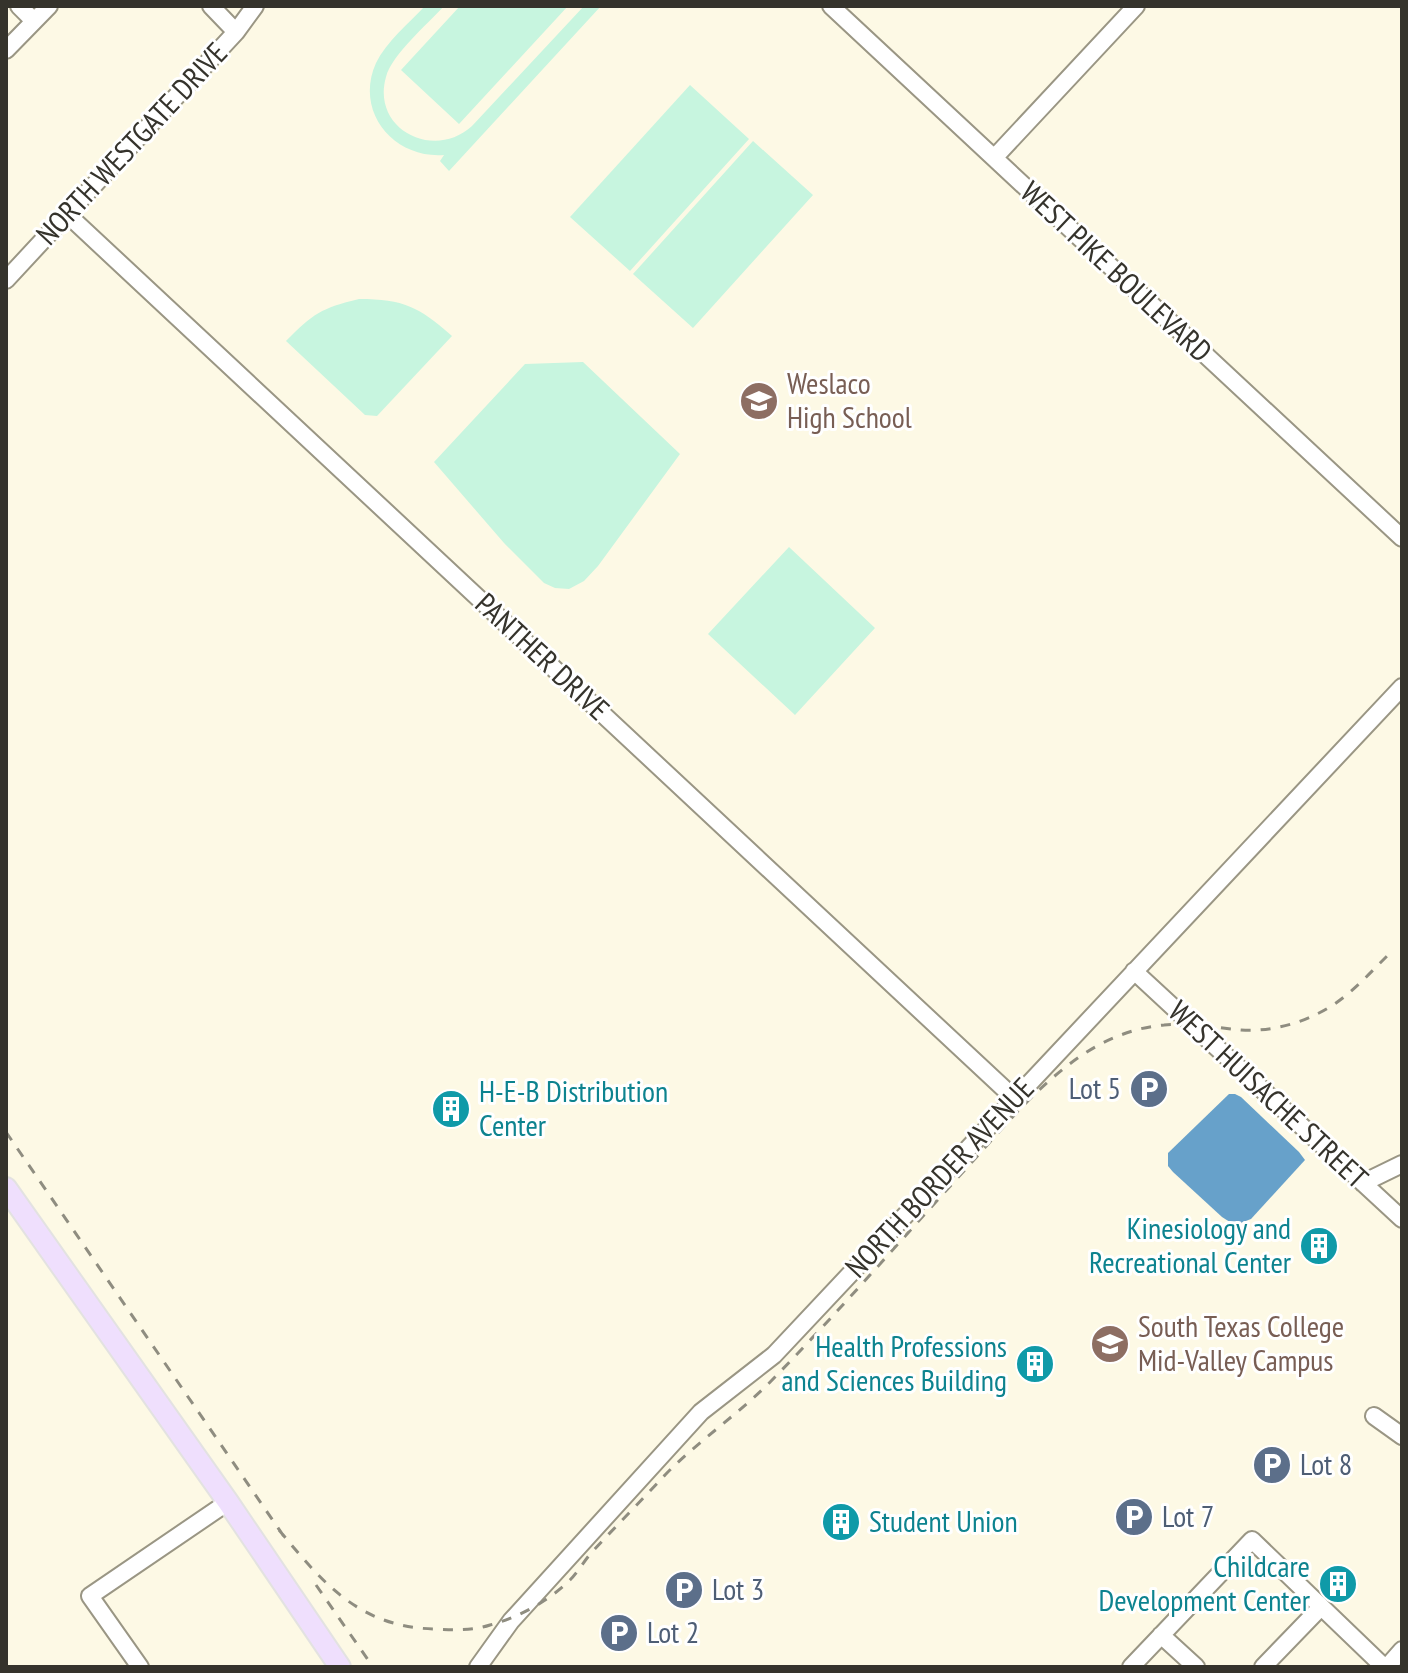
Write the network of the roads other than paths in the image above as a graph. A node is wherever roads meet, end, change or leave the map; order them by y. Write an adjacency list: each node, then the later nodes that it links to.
1 (19, 6): 7 (street)
2 (49, 6): 7 (street)
3 (211, 6): 8 (street)
4 (255, 6): 8 (street, NORTH WESTGATE DRIVE)
5 (831, 6): 10 (street, WEST PIKE BOULEVARD)
6 (1136, 6): 10 (street)
7 (34, 21): 9 (street)
8 (236, 32): 11 (street, NORTH WESTGATE DRIVE)
9 (6, 50)
10 (994, 158): 13 (street, WEST PIKE BOULEVARD)
11 (68, 215): 12 (street, NORTH WESTGATE DRIVE); 16 (street, PANTHER DRIVE)
12 (6, 280)
13 (1402, 538)
14 (1402, 687): 15 (street, NORTH BORDER AVENUE)
15 (1134, 971): 16 (street, NORTH BORDER AVENUE); 18 (street, WEST HUISACHE STREET)
16 (1015, 1099): 29 (street, NORTH BORDER AVENUE)
17 (1402, 1164): 18 (street)
18 (1363, 1183): 20 (street, WEST HUISACHE STREET)
19 (6, 1188): 23 (main road)
20 (1402, 1219)
21 (1374, 1416): 22 (street)
22 (1402, 1436)
23 (228, 1502): 27 (street); 28 (main road)
24 (1321, 1607): 25 (street); 32 (street); 33 (street)
25 (1161, 1635): 30 (street); 31 (street)
26 (1402, 1650): 33 (street)
27 (140, 1667)
28 (340, 1667)
29 (478, 1667)
30 (1131, 1667)
31 (1196, 1667)
32 (1263, 1667)
33 (1386, 1667)

